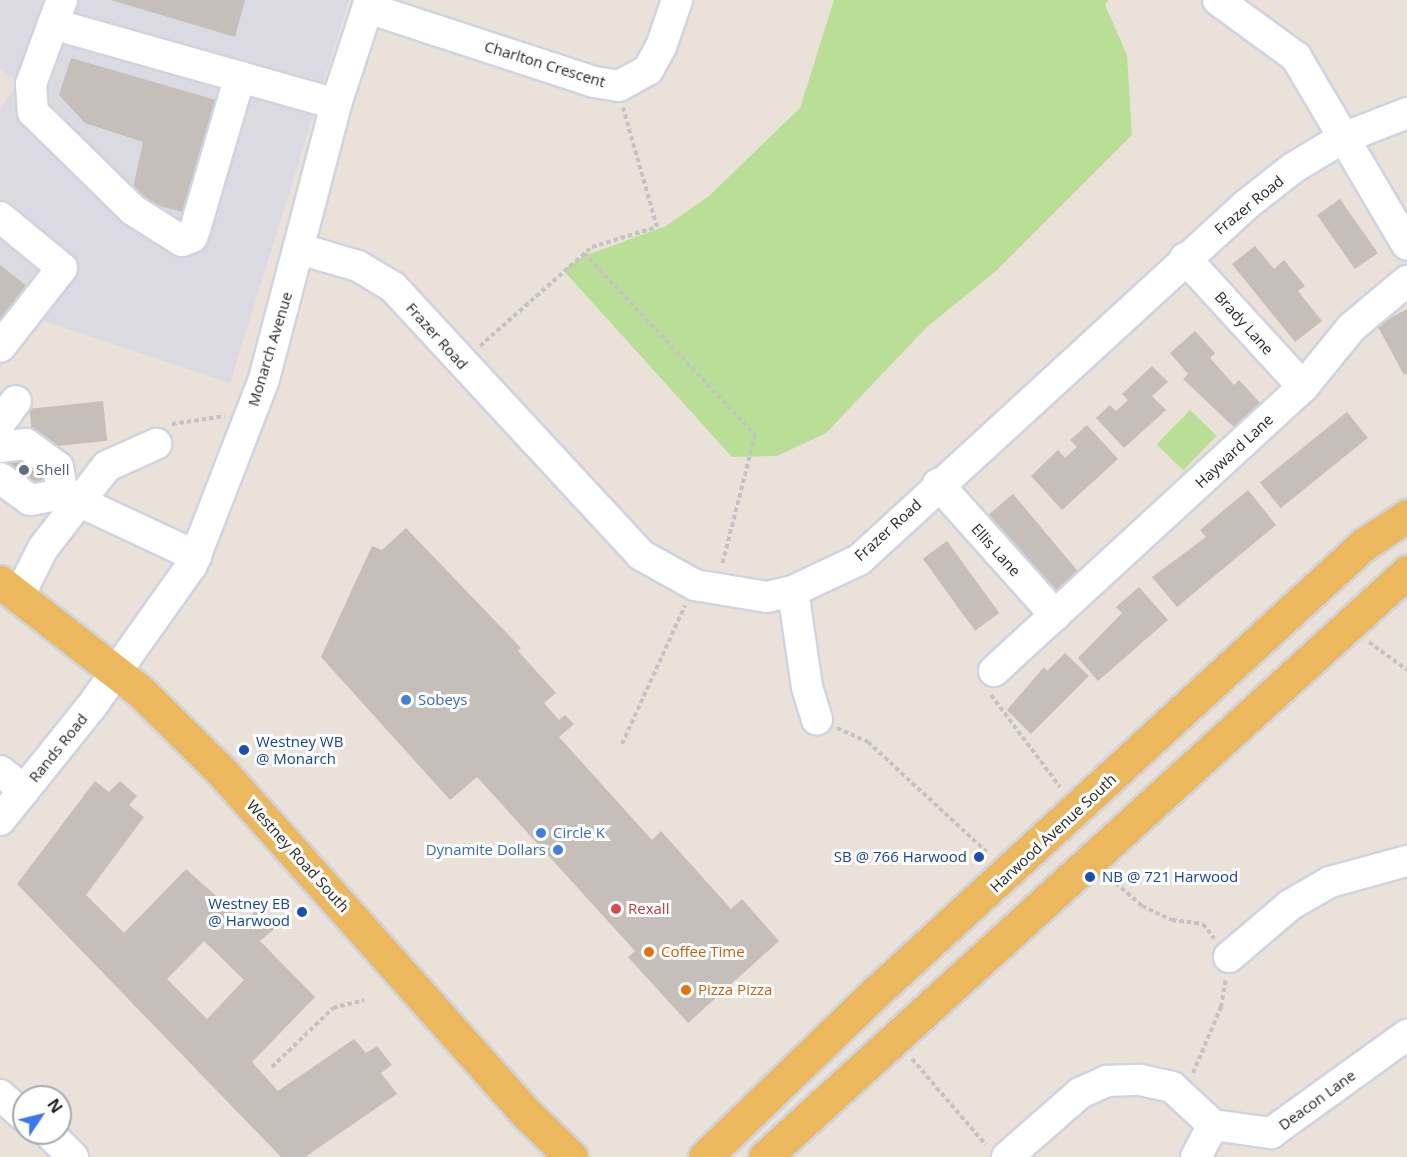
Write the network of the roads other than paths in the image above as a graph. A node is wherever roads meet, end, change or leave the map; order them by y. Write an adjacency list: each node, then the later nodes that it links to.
1 (677, 0): 3 (street, Charlton Crescent)
2 (1218, 0): 8 (street)
3 (369, 4): 6 (street, Monarch Avenue)
4 (58, 12): 5 (street); 5 (street)
5 (240, 76): 6 (street)
6 (336, 104): 11 (street, Monarch Avenue)
7 (1407, 113): 8 (street, Frazer Road)
8 (1343, 138): 10 (street); 12 (street, Frazer Road)
9 (0, 217): 14 (street)
10 (1407, 245)
11 (300, 249): 21 (street, Monarch Avenue); 24 (street, Frazer Road)
12 (1185, 258): 15 (street, Brady Lane); 18 (street, Frazer Road)
13 (1407, 281): 15 (street, Hayward Lane)
14 (0, 347)
15 (1303, 387): 25 (street, Hayward Lane)
16 (157, 435): 19 (street)
17 (3, 459): 19 (street); 19 (street)
18 (938, 484): 24 (street, Frazer Road); 25 (street, Ellis Lane)
19 (62, 491): 21 (street); 23 (street)
20 (1407, 516): 40 (main road, Harwood Avenue South)
21 (196, 556): 27 (street, Monarch Avenue)
22 (1407, 572): 41 (main road)
23 (10, 589): 27 (main road, Westney Road South)
24 (793, 591): 28 (street)
25 (1055, 615): 26 (street, Hayward Lane)
26 (994, 671)
27 (114, 674): 30 (street, Rands Road); 39 (main road, Westney Road South)
28 (817, 719)
29 (0, 771): 30 (street)
30 (24, 790): 31 (street, Rands Road)
31 (0, 820)
32 (1407, 861): 33 (street)
33 (1229, 957)
34 (1407, 1035): 35 (street, Deacon Lane)
35 (1213, 1125): 37 (street); 42 (street)
36 (62, 1145): 38 (street)
37 (999, 1154)
38 (73, 1157)
39 (572, 1157)
40 (705, 1157)
41 (765, 1157)
42 (1196, 1157)

